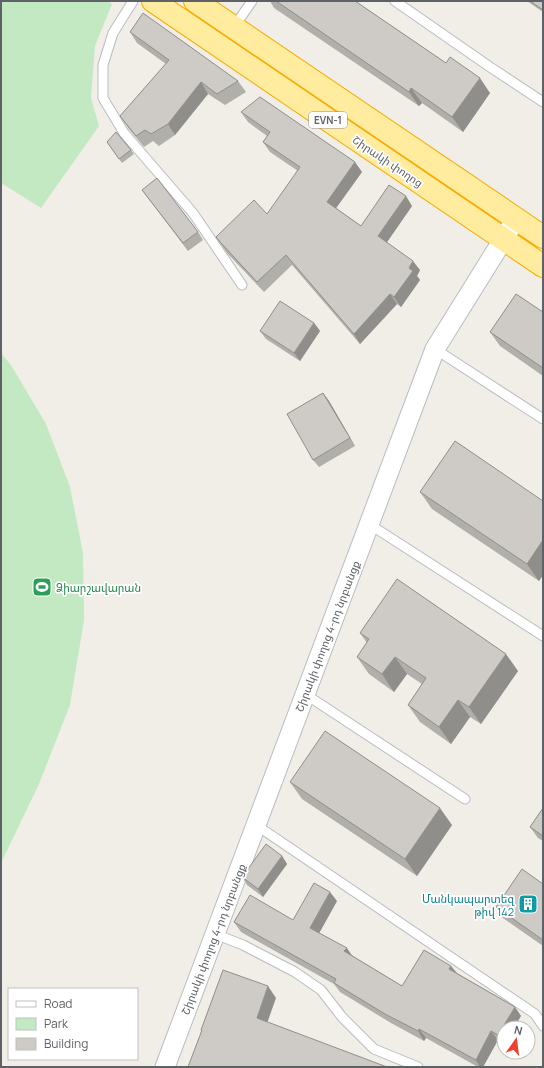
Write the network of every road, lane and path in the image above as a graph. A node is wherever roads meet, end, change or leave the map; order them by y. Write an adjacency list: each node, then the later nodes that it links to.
1 (133, 1): 12 (lane)
2 (153, 1): 10 (highway, Շիրակի փողոց / EVN-1)
3 (195, 1): 6 (highway, EVN-1)
4 (252, 1): 6 (lane)
5 (395, 1): 7 (lane)
6 (234, 27): 8 (highway, EVN-1)
7 (543, 102)
8 (516, 219): 9 (highway, EVN-1); 10 (street, Շիրակի փողոց 4-րդ նրբանցք)
9 (543, 237)
10 (503, 239): 11 (highway, Շիրակի փողոց / EVN-1); 13 (street, Շիրակի փողոց 4-րդ նրբանցք)
11 (543, 266)
12 (242, 284)
13 (435, 349): 14 (lane); 15 (street, Շիրակի փողոց 4-րդ նրբանցք)
14 (543, 419)
15 (369, 524): 16 (lane); 17 (street, Շիրակի փողոց 4-րդ նրբանցք)
16 (543, 636)
17 (305, 694): 18 (lane); 19 (street, Շիրակի փողոց 4-րդ նրբանցք)
18 (465, 799)
19 (256, 825): 20 (street, Շիրակի փողոց 4-րդ նրբանցք); 21 (lane)
20 (215, 934): 22 (street, Շիրակի փողոց 4-րդ նրբանցք); 23 (lane)
21 (543, 1026)
22 (165, 1067)
23 (418, 1067)

